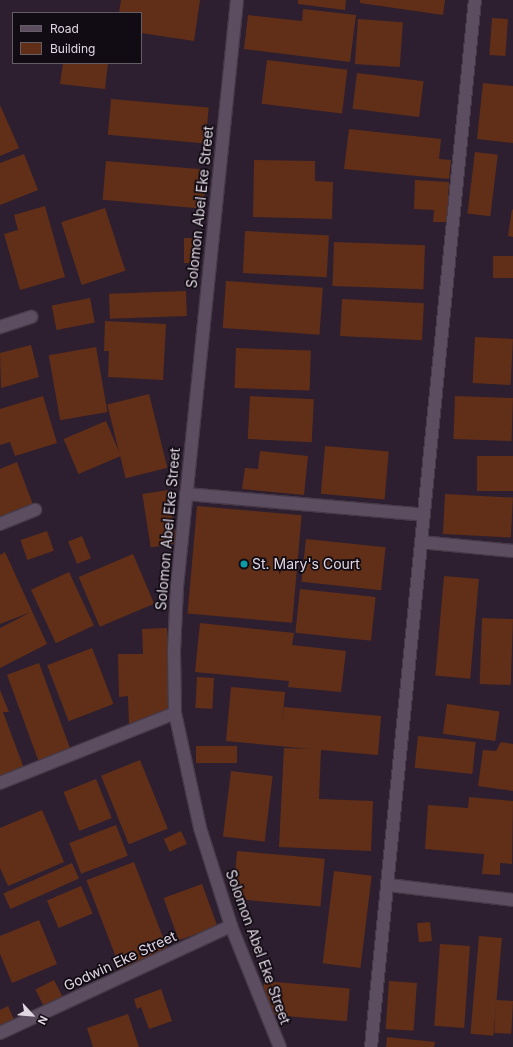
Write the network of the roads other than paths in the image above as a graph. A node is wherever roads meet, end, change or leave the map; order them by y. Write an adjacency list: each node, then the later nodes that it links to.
1 (237, 0): 5 (street, Solomon Abel Eke Street)
2 (476, 0): 7 (street)
3 (31, 317): 4 (street)
4 (0, 328)
5 (186, 494): 7 (street); 11 (street, Solomon Abel Eke Street)
6 (35, 510): 8 (street)
7 (424, 515): 9 (street)
8 (0, 524)
9 (421, 542): 10 (street); 13 (street)
10 (513, 551)
11 (175, 713): 12 (street); 15 (street, Solomon Abel Eke Street)
12 (0, 783)
13 (388, 885): 14 (street); 18 (street)
14 (513, 900)
15 (231, 926): 16 (street, Godwin Eke Street); 17 (street, Solomon Abel Eke Street)
16 (0, 1033)
17 (280, 1047)
18 (371, 1047)

